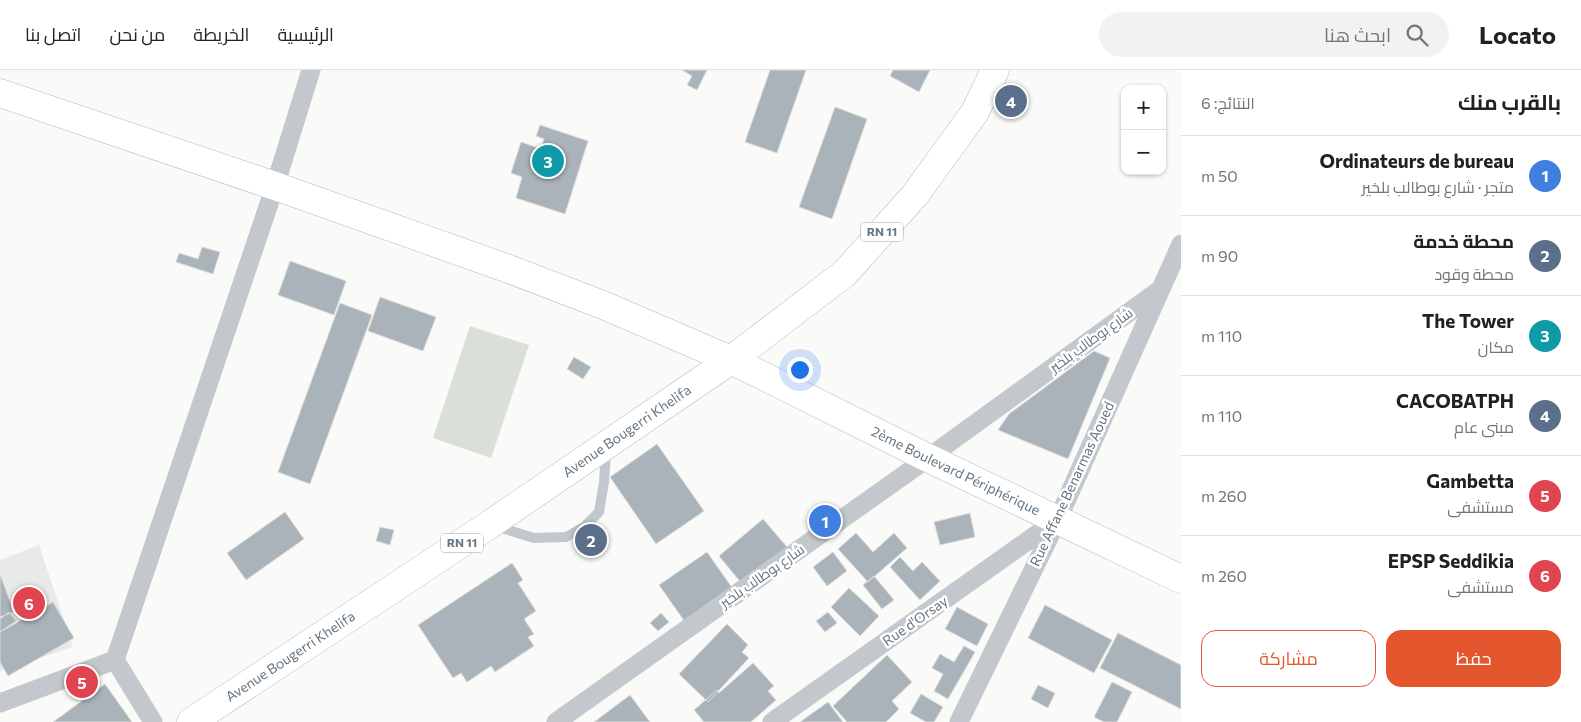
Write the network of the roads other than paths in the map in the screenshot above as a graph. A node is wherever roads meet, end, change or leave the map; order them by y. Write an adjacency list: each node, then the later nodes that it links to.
1 (311, 70): 4 (street)
2 (995, 70): 7 (main road, Avenue Bougerri Khelifa / RN 11)
3 (0, 93): 4 (main road, 2ème Boulevard Périphérique)
4 (275, 186): 7 (main road, 2ème Boulevard Périphérique); 13 (street)
5 (1181, 244): 6 (street, Rue Affane Benarmas Aoued)
6 (1161, 289): 9 (street, شارع بوطالب بلخير); 10 (street, Rue Affane Benarmas Aoued)
7 (731, 360): 8 (main road, Avenue Bougerri Khelifa / RN 11); 9 (main road, 2ème Boulevard Périphérique)
8 (606, 445): 11 (main road, Avenue Bougerri Khelifa / RN 11); 11 (lane)
9 (928, 458): 10 (main road, 2ème Boulevard Périphérique); 17 (street, شارع بوطالب بلخير)
10 (1058, 519): 12 (main road, 2ème Boulevard Périphérique); 18 (street, Rue d'Orsay); 19 (street, Rue Affane Benarmas Aoued)
11 (489, 525): 16 (main road, Avenue Bougerri Khelifa / RN 11)
12 (1181, 579)
13 (115, 660): 14 (street); 15 (street)
14 (0, 703)
15 (153, 722)
16 (191, 722)
17 (556, 722)
18 (772, 722)
19 (959, 722)

